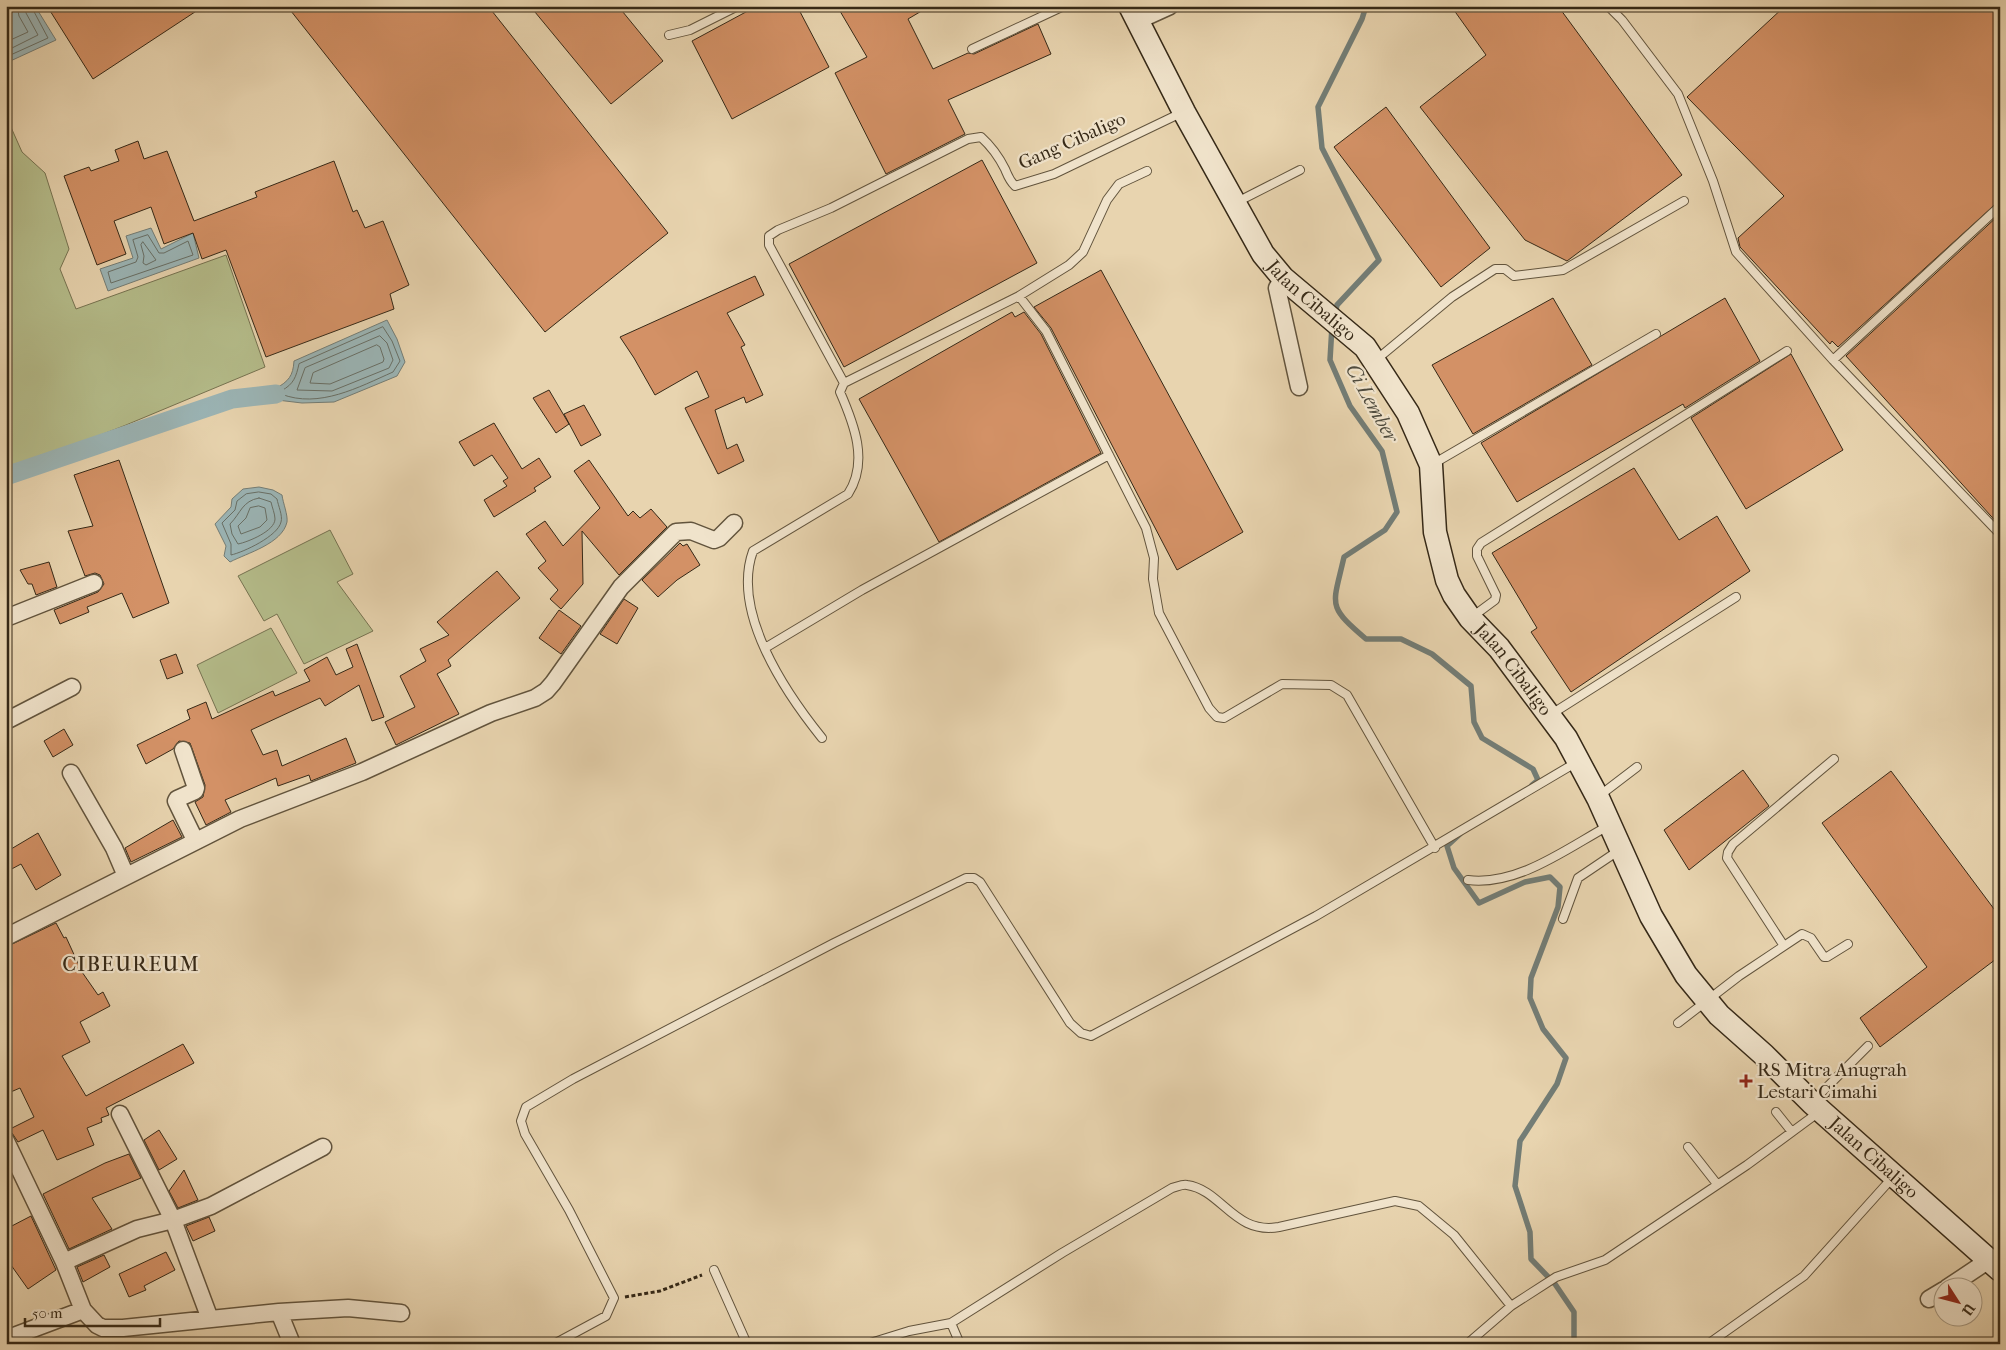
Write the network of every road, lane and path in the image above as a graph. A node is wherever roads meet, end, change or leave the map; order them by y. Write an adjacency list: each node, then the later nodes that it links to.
1 (738, 6): 6 (lane)
2 (1064, 6): 7 (lane)
3 (1170, 6): 5 (street)
4 (1608, 6): 18 (lane)
5 (1134, 13): 8 (main road, Jalan Cibaligo)
6 (669, 34)
7 (972, 49)
8 (1184, 112): 12 (main road, Jalan Cibaligo); 20 (lane, Gang Cibaligo)
9 (1300, 170): 12 (lane)
10 (1147, 171): 15 (lane)
11 (1684, 201): 19 (lane)
12 (1235, 203): 14 (main road, Jalan Cibaligo)
13 (2000, 206): 18 (lane)
14 (1283, 278): 19 (main road, Jalan Cibaligo); 21 (street)
15 (1019, 296): 20 (lane); 22 (lane)
16 (1656, 334): 23 (lane)
17 (1787, 351): 29 (lane)
18 (1834, 360): 25 (lane)
19 (1375, 361): 23 (main road, Jalan Cibaligo)
20 (844, 383): 30 (lane)
21 (1299, 386)
22 (1109, 455): 30 (lane); 43 (lane)
23 (1431, 465): 29 (main road, Jalan Cibaligo)
24 (734, 523): 42 (street)
25 (2000, 534)
26 (94, 583): 28 (street)
27 (1736, 596): 32 (lane)
28 (6, 618)
29 (1470, 618): 32 (main road, Jalan Cibaligo)
30 (765, 648): 34 (lane)
31 (72, 688): 33 (street)
32 (1550, 715): 37 (main road, Jalan Cibaligo)
33 (6, 721)
34 (822, 738)
35 (183, 750): 42 (street)
36 (1834, 759): 50 (lane)
37 (1578, 761): 40 (main road, Jalan Cibaligo); 43 (lane)
38 (1637, 767): 40 (lane)
39 (71, 773): 45 (street)
40 (1598, 798): 41 (main road, Jalan Cibaligo)
41 (1611, 825): 44 (main road, Jalan Cibaligo); 46 (lane)
42 (195, 840): 45 (street)
43 (1435, 848): 69 (lane)
44 (1622, 849): 47 (lane); 51 (main road, Jalan Cibaligo)
45 (126, 876): 48 (street)
46 (1468, 880)
47 (1563, 919)
48 (6, 937)
49 (1848, 944): 50 (lane)
50 (1784, 946): 51 (lane)
51 (1707, 1001): 52 (lane); 54 (main road, Jalan Cibaligo)
52 (1678, 1023)
53 (1868, 1046): 54 (lane)
54 (1816, 1107): 57 (lane); 61 (main road, Jalan Cibaligo)
55 (1776, 1112): 57 (lane)
56 (120, 1114): 63 (street)
57 (1792, 1132): 62 (lane)
58 (7, 1143): 64 (street)
59 (323, 1147): 63 (street)
60 (1688, 1147): 62 (lane)
61 (1894, 1176): 65 (main road, Jalan Cibaligo); 84 (lane)
62 (1717, 1184): 71 (lane)
63 (173, 1220): 64 (street); 75 (street)
64 (64, 1262): 72 (street)
65 (1994, 1265): 67 (street)
66 (714, 1270): 69 (path); 80 (lane)
67 (1967, 1278)
68 (1934, 1296): 70 (street)
69 (614, 1298): 79 (lane)
70 (1929, 1299)
71 (1511, 1306): 76 (lane); 83 (lane)
72 (83, 1310): 75 (street); 77 (street)
73 (279, 1312): 74 (street); 75 (street); 78 (street)
74 (401, 1313)
75 (210, 1319)
76 (951, 1323): 81 (lane); 82 (lane)
77 (6, 1339)
78 (292, 1344)
79 (554, 1344)
80 (747, 1344)
81 (867, 1344)
82 (960, 1344)
83 (1467, 1344)
84 (1708, 1344)

